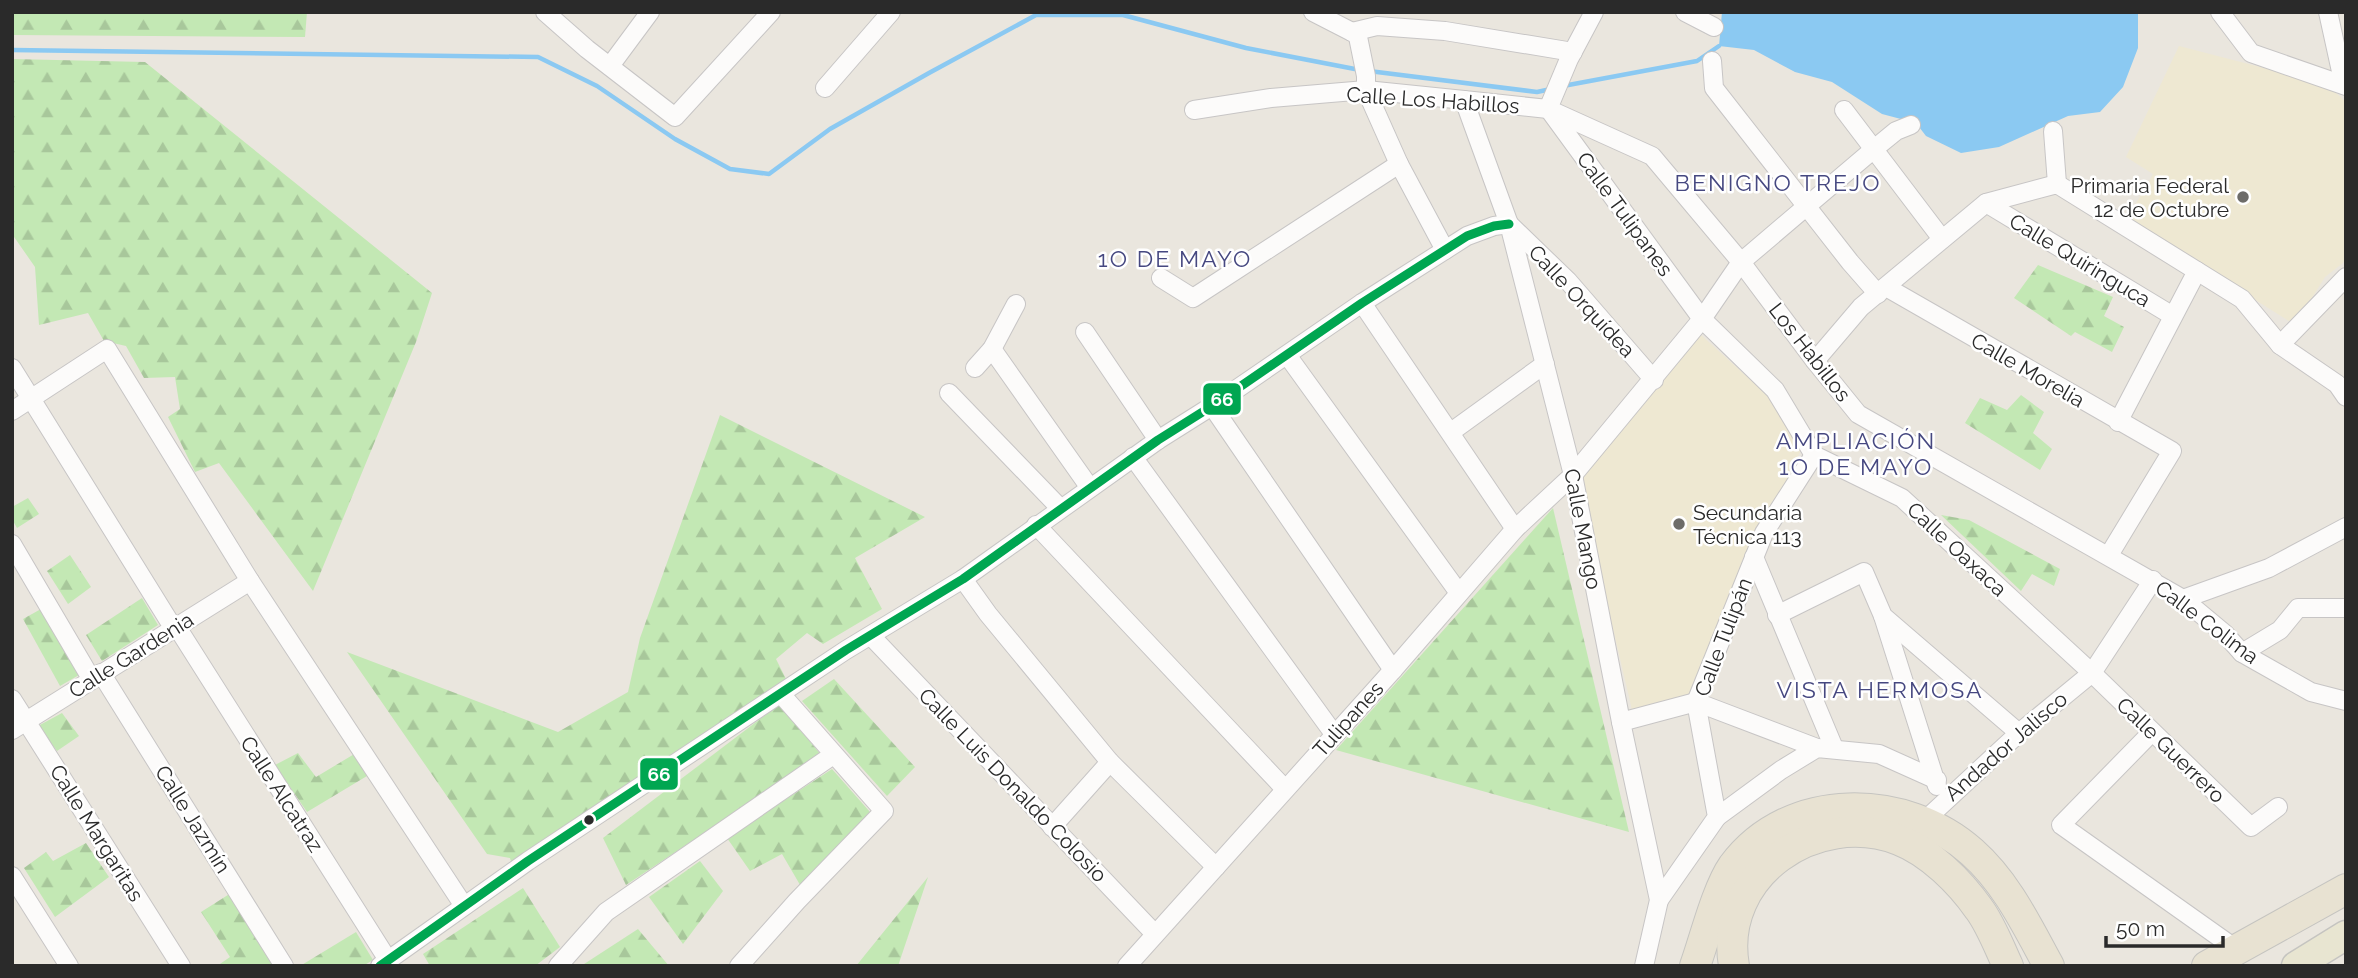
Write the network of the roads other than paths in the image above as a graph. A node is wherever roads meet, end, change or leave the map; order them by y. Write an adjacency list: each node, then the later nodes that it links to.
1 (545, 12): 16 (street)
2 (650, 12): 16 (street)
3 (771, 12): 16 (street)
4 (891, 12): 19 (street)
5 (1313, 12): 13 (street)
6 (1336, 12): 13 (street)
7 (1378, 12): 13 (street)
8 (1594, 12): 14 (street)
9 (1685, 12): 12 (street)
10 (2220, 12): 18 (street)
11 (2328, 12): 18 (street)
12 (1714, 27)
13 (1354, 32): 14 (street); 17 (street)
14 (1571, 55): 21 (street)
15 (1712, 61): 30 (street, Calle Morelia)
16 (610, 66)
17 (1366, 83): 20 (street, Calle Los Habillos); 22 (street, Calle Los Habillos); 27 (street)
18 (2345, 85)
19 (825, 88)
20 (1464, 100): 21 (street, Calle Los Habillos); 31 (street, Calle Mango)
21 (1550, 104): 34 (street, Los Habillos); 42 (street, Calle Tulipanes)
22 (1194, 110)
23 (1843, 110): 26 (street)
24 (1912, 125): 26 (street)
25 (2053, 131): 28 (street)
26 (1874, 149): 30 (street); 32 (street)
27 (1399, 164): 33 (street); 37 (street)
28 (2057, 184): 29 (street); 35 (street)
29 (1986, 203): 32 (street); 41 (street, Calle Quiringuca)
30 (1806, 206): 34 (street); 38 (street, Calle Morelia)
31 (1509, 224): 33 (street); 48 (street, Calle Mango); 51 (street, Calle Orquídea)
32 (1942, 239): 38 (street)
33 (1445, 250): 39 (street)
34 (1741, 262): 42 (street); 47 (street, Los Habillos)
35 (2197, 271): 41 (street); 44 (street)
36 (2346, 277): 44 (street)
37 (1161, 278)
38 (1882, 291): 47 (street); 57 (street, Calle Morelia)
39 (1362, 303): 46 (street); 58 (street)
40 (1016, 304): 45 (street)
41 (2173, 316): 57 (street)
42 (1702, 319): 51 (street); 60 (street)
43 (1085, 332): 59 (street)
44 (2280, 345): 53 (street)
45 (992, 349): 50 (street); 63 (street)
46 (1287, 355): 55 (street); 74 (street)
47 (1815, 361): 69 (street, Los Habillos)
48 (1545, 364): 58 (street); 62 (street, Calle Mango)
49 (12, 368): 54 (street, Calle Alcatraz)
50 (975, 368)
51 (1654, 380): 62 (street)
52 (949, 393): 64 (street)
53 (2346, 397)
54 (31, 399): 56 (street); 73 (street); 79 (street, Calle Alcatraz)
55 (1212, 406): 59 (street); 82 (street)
56 (12, 411)
57 (2118, 422): 69 (street, Calle Morelia)
58 (1451, 432): 67 (street)
59 (1158, 440): 61 (street)
60 (1814, 456): 70 (street, Calle Tulipán); 83 (street, Calle Oaxaca)
61 (1133, 457): 63 (street); 93 (street)
62 (1573, 475): 67 (street, Tulipanes); 89 (street, Calle Mango)
63 (1090, 488): 64 (street)
64 (1060, 508): 65 (street)
65 (1036, 525): 71 (street); 98 (street)
66 (2346, 527): 75 (street)
67 (1515, 529): 74 (street, Tulipanes)
68 (12, 544): 84 (street, Calle Jazmín)
69 (2109, 555): 72 (street, Calle Colima)
70 (1754, 556): 77 (street); 88 (street, Calle Tulipán)
71 (963, 579): 80 (street); 96 (street)
72 (2153, 580): 75 (street, Calle Colima); 83 (street, Andador Jalisco)
73 (250, 581): 79 (street, Calle Gardenia); 107 (street)
74 (1459, 593): 82 (street, Tulipanes)
75 (2183, 599): 81 (street, Calle Colima)
76 (2346, 608): 81 (street)
77 (1777, 615): 78 (street); 94 (street)
78 (1883, 616): 92 (street); 97 (street)
79 (176, 628): 84 (street, Calle Gardenia); 111 (street, Calle Alcatraz)
80 (871, 636): 85 (street); 102 (street, Calle Luis Donaldo Colosio)
81 (2242, 653): 87 (street, Calle Colima)
82 (1393, 670): 93 (street, Tulipanes)
83 (2092, 673): 91 (street, Calle Guerrero); 92 (street, Andador Jalisco)
84 (96, 677): 90 (street, Calle Gardenia); 114 (street, Calle Jazmín)
85 (781, 694): 95 (street); 107 (street)
86 (12, 699): 90 (street, Calle Margaritas)
87 (2346, 701)
88 (1696, 702): 89 (street); 94 (street); 101 (street, Calle Tulipán)
89 (1621, 722): 106 (street, Calle Mango)
90 (19, 726): 113 (street, Calle Margaritas)
91 (2152, 732): 99 (street, Calle Guerrero); 110 (street)
92 (2019, 733): 100 (street, Andador Jalisco)
93 (1334, 734): 98 (street, Tulipanes)
94 (1826, 748): 97 (street); 101 (street)
95 (833, 755): 115 (street); 116 (street)
96 (1110, 762): 102 (street); 103 (street)
97 (1937, 780): 100 (street)
98 (1285, 789): 103 (street, Tulipanes)
99 (2278, 807)
100 (1930, 814): 119 (highway); 122 (highway)
101 (1717, 817): 106 (street)
102 (1052, 827): 108 (street, Calle Luis Donaldo Colosio)
103 (1216, 867): 108 (street, Tulipanes)
104 (12, 876): 112 (street)
105 (2346, 889): 110 (highway)
106 (1659, 900): 118 (street, Calle Mango)
107 (464, 906): 111 (street)
108 (1155, 934): 117 (street, Tulipanes)
109 (2346, 935): 124 (main road)
110 (2236, 949): 123 (highway)
111 (384, 963)
112 (69, 966)
113 (181, 966)
114 (284, 966)
115 (558, 966)
116 (740, 966)
117 (1127, 966)
118 (1644, 966)
119 (1695, 966)
120 (1734, 966): 121 (highway)
121 (2008, 966)
122 (2049, 966)
123 (2207, 966)
124 (2296, 966)

